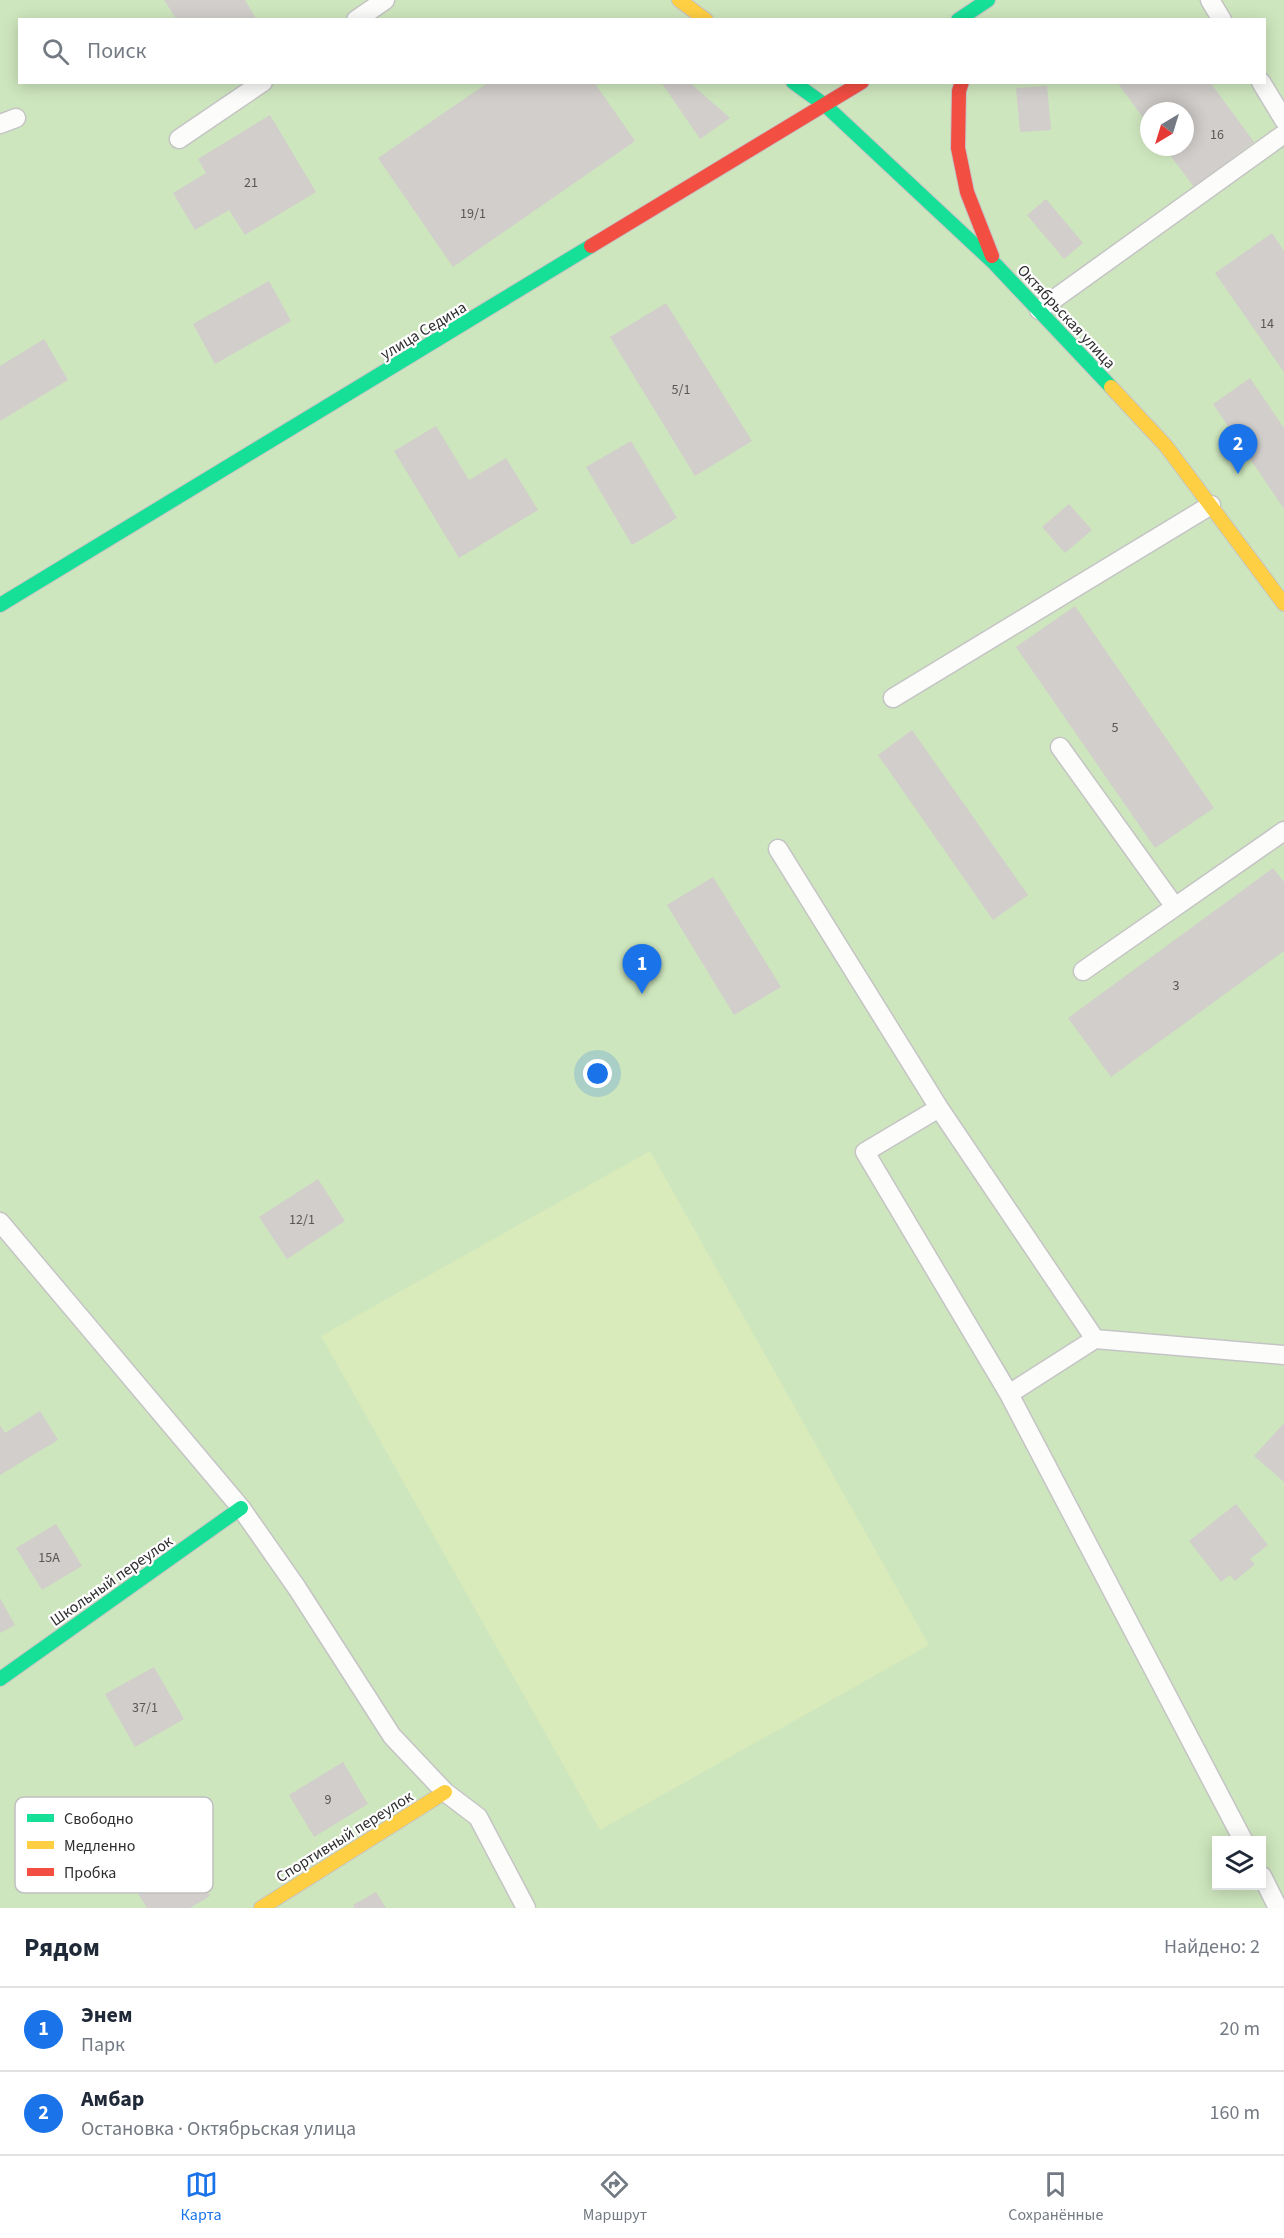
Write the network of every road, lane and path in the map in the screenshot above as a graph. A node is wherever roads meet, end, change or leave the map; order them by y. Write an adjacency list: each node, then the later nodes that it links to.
1 (385, 0): 5 (lane)
2 (679, 0): 6 (street)
3 (988, 0): 7 (street)
4 (1210, 0): 8 (lane)
5 (359, 18)
6 (703, 18)
7 (961, 18)
8 (1221, 18)
9 (260, 84): 17 (lane)
10 (796, 84): 14 (street, Октябрьская улица)
11 (859, 84): 14 (street, улица Седина)
12 (961, 84): 18 (street)
13 (1262, 84): 15 (lane)
14 (826, 106): 18 (street, Октябрьская улица); 22 (street, улица Седина)
15 (1284, 120)
16 (1284, 134): 19 (lane)
17 (179, 139)
18 (994, 263): 19 (street, Октябрьская улица)
19 (1039, 309): 20 (street, Октябрьская улица)
20 (1211, 505): 21 (street, Октябрьская улица); 23 (lane)
21 (1284, 604)
22 (0, 605)
23 (893, 698)
24 (1060, 747): 27 (lane)
25 (1284, 831): 27 (lane)
26 (778, 849): 29 (lane)
27 (1175, 907): 28 (lane)
28 (1083, 971)
29 (939, 1108): 31 (lane); 33 (lane)
30 (0, 1222): 34 (lane)
31 (1095, 1339): 32 (lane); 33 (lane)
32 (1284, 1355)
33 (1009, 1394): 37 (lane)
34 (241, 1508): 35 (street, Школьный переулок); 36 (lane)
35 (0, 1679)
36 (445, 1792): 40 (street, Спортивный переулок); 41 (lane)
37 (1241, 1836)
38 (1266, 1882): 39 (lane)
39 (1279, 1901)
40 (261, 1908)
41 (526, 1908)

